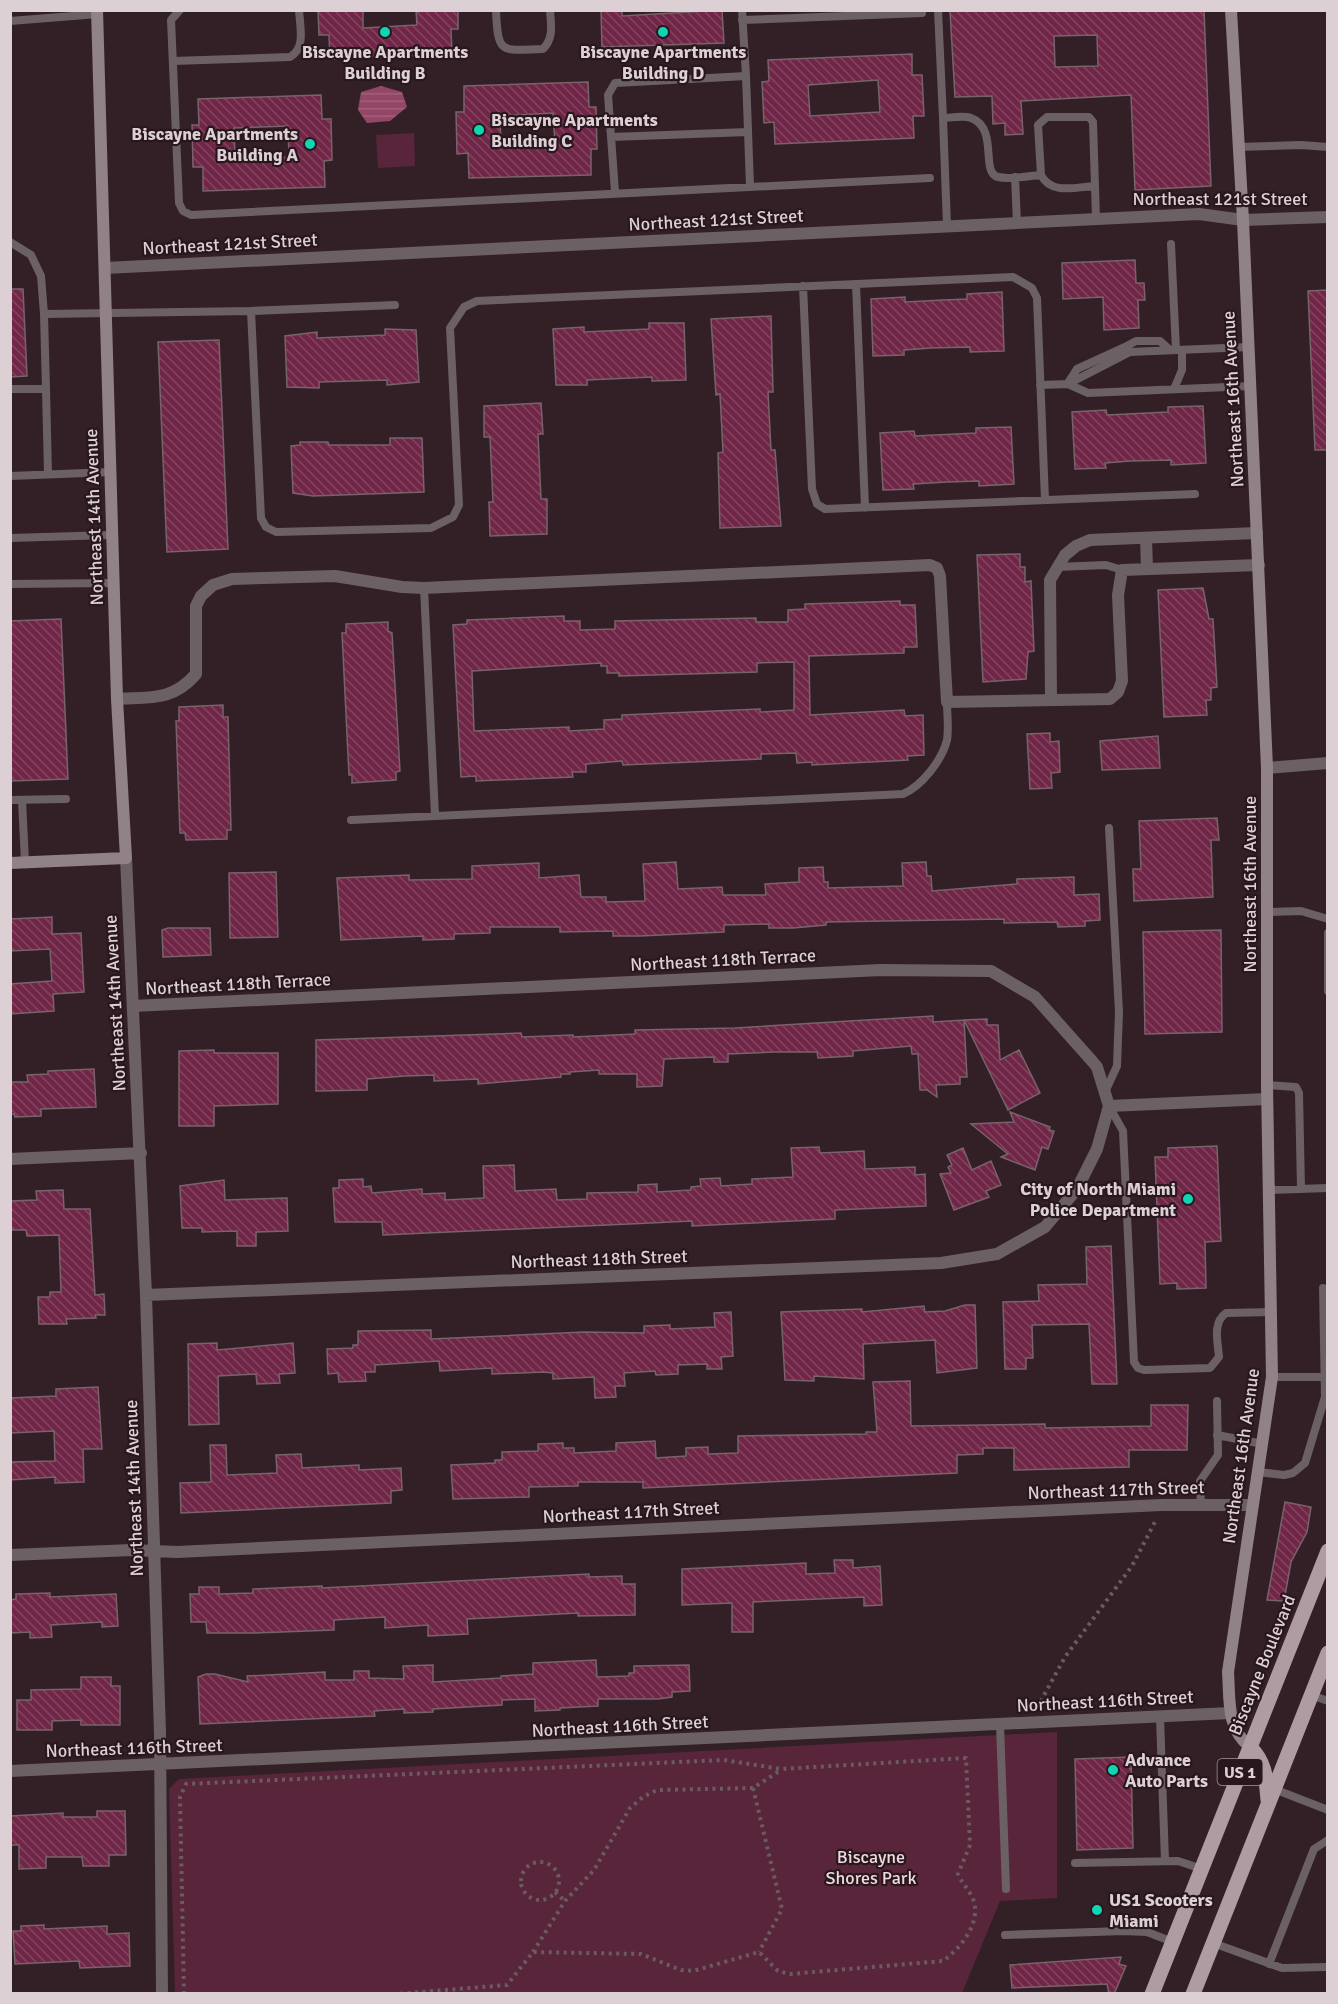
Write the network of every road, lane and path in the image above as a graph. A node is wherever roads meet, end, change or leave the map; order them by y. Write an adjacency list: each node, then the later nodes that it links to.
1 (180, 10): 12 (lane)
2 (299, 10): 12 (lane)
3 (496, 10): 4 (lane)
4 (550, 10)
5 (742, 10): 10 (lane)
6 (938, 10): 14 (lane)
7 (1231, 10): 17 (street, Northeast 16th Avenue)
8 (97, 13): 11 (lane); 32 (street, Northeast 14th Avenue)
9 (922, 13): 10 (lane)
10 (742, 20): 13 (lane)
11 (10, 21)
12 (173, 61): 24 (lane)
13 (746, 76): 15 (lane); 16 (lane)
14 (943, 118): 20 (lane); 29 (lane)
15 (748, 132): 16 (lane); 22 (lane)
16 (611, 137): 24 (lane)
17 (1237, 147): 18 (lane); 27 (street, Northeast 16th Avenue)
18 (1328, 147)
19 (1041, 176): 20 (lane); 23 (lane); 23 (lane)
20 (1015, 177): 28 (lane)
21 (930, 178): 22 (lane)
22 (750, 186): 24 (lane)
23 (1095, 186): 26 (lane)
24 (615, 192)
25 (1328, 217): 27 (street, Northeast 121st Street)
26 (1096, 219): 27 (street, Northeast 121st Street); 28 (street, Northeast 121st Street)
27 (1243, 220): 39 (street, Northeast 16th Avenue)
28 (1017, 223): 29 (street, Northeast 121st Street)
29 (947, 226): 32 (street, Northeast 121st Street)
30 (10, 242): 37 (lane)
31 (1171, 244): 40 (lane)
32 (105, 267): 38 (street, Northeast 14th Avenue)
33 (856, 284): 34 (lane); 42 (lane); 52 (lane)
34 (803, 286): 36 (lane); 52 (lane)
35 (395, 305): 36 (lane)
36 (251, 310): 38 (lane)
37 (44, 314): 38 (lane); 45 (lane)
38 (107, 314): 47 (street, Northeast 14th Avenue)
39 (1249, 347): 40 (lane); 43 (street, Northeast 16th Avenue)
40 (1176, 350): 41 (lane); 46 (lane)
41 (1068, 384): 42 (lane); 46 (lane)
42 (1040, 385): 51 (lane)
43 (1251, 386): 46 (lane); 53 (street, Northeast 16th Avenue)
44 (10, 389): 45 (lane)
45 (46, 389): 48 (lane)
46 (1174, 389)
47 (111, 472): 48 (lane); 54 (street, Northeast 14th Avenue)
48 (48, 474): 49 (lane)
49 (10, 476)
50 (1195, 494): 51 (lane)
51 (1045, 500): 52 (lane)
52 (865, 508)
53 (1257, 533): 56 (street); 57 (street, Northeast 16th Avenue)
54 (111, 535): 55 (lane); 61 (street, Northeast 14th Avenue)
55 (10, 538)
56 (1146, 538): 58 (street); 59 (street)
57 (1259, 566): 59 (street); 68 (street, Northeast 16th Avenue)
58 (1057, 567): 60 (lane); 65 (street)
59 (1148, 569): 60 (street)
60 (1122, 570): 65 (street)
61 (113, 583): 62 (lane); 64 (street, Northeast 14th Avenue)
62 (10, 584)
63 (424, 588): 64 (street); 66 (street); 72 (lane)
64 (117, 699): 75 (street, Northeast 14th Avenue)
65 (1051, 700): 66 (street)
66 (947, 702): 72 (lane)
67 (1328, 763): 68 (street)
68 (1267, 768): 78 (street, Northeast 16th Avenue)
69 (66, 799): 71 (lane)
70 (10, 800): 71 (lane)
71 (22, 800): 76 (lane)
72 (435, 815): 73 (lane)
73 (351, 820)
74 (1109, 828): 84 (lane)
75 (126, 858): 76 (street); 82 (street, Northeast 14th Avenue)
76 (25, 862): 77 (street)
77 (10, 863)
78 (1268, 912): 79 (lane); 83 (street, Northeast 16th Avenue)
79 (1328, 919)
80 (1328, 933): 81 (lane)
81 (1328, 991)
82 (133, 1006): 84 (street, Northeast 118th Terrace); 87 (street, Northeast 14th Avenue)
83 (1267, 1085): 85 (street, Northeast 16th Avenue); 90 (lane)
84 (1105, 1092): 86 (street, Northeast 118th Terrace)
85 (1267, 1099): 86 (street); 91 (street, Northeast 16th Avenue)
86 (1109, 1106): 93 (street, Northeast 118th Street); 94 (lane)
87 (141, 1153): 88 (street); 93 (street, Northeast 14th Avenue)
88 (10, 1159)
89 (1328, 1188): 90 (lane)
90 (1301, 1189): 91 (lane)
91 (1269, 1190): 94 (street, Northeast 16th Avenue)
92 (1323, 1288): 96 (lane)
93 (146, 1295): 104 (street, Northeast 14th Avenue)
94 (1272, 1312): 95 (street, Northeast 16th Avenue)
95 (1272, 1377): 96 (lane); 99 (street, Northeast 16th Avenue)
96 (1326, 1377): 100 (lane)
97 (1217, 1401): 98 (lane)
98 (1217, 1435): 99 (lane); 102 (lane)
99 (1263, 1444): 100 (street, Northeast 16th Avenue)
100 (1258, 1472): 103 (street, Northeast 16th Avenue)
101 (1161, 1505): 102 (street, Northeast 117th Street); 104 (street, Northeast 117th Street); 112 (path)
102 (1201, 1505): 103 (street, Northeast 117th Street)
103 (1253, 1505): 110 (street, Northeast 16th Avenue)
104 (154, 1551): 106 (street, Northeast 117th Street); 115 (street, Northeast 14th Avenue)
105 (1328, 1551): 114 (main road, Biscayne Boulevard / US 1)
106 (10, 1555)
107 (1328, 1653): 108 (main road, US 1)
108 (1311, 1695): 109 (lane); 119 (main road, US 1)
109 (1328, 1701)
110 (1230, 1713): 111 (street, Northeast 116th Street); 114 (street, Northeast 16th Avenue)
111 (1160, 1717): 112 (street, Northeast 116th Street); 122 (lane)
112 (1029, 1724): 113 (street, Northeast 116th Street)
113 (1000, 1725): 115 (street, Northeast 116th Street); 125 (lane)
114 (1250, 1747): 119 (main road); 124 (main road, Biscayne Boulevard / US 1)
115 (159, 1765): 117 (street, Northeast 116th Street); 135 (street, Northeast 14th Avenue)
116 (781, 1769): 118 (path); 132 (path); 136 (path)
117 (10, 1771)
118 (753, 1788): 127 (path); 132 (path)
119 (1271, 1796): 120 (lane); 130 (main road, US 1)
120 (1328, 1810)
121 (1328, 1840): 133 (lane)
122 (1165, 1861): 123 (lane); 124 (lane)
123 (1075, 1863)
124 (1202, 1869): 129 (main road, Biscayne Boulevard / US 1)
125 (1006, 1889)
126 (555, 1892): 126 (path); 127 (path)
127 (565, 1901): 131 (path)
128 (1005, 1935): 129 (lane)
129 (1173, 1942): 138 (main road, Biscayne Boulevard / US 1)
130 (1213, 1943): 133 (lane); 139 (main road, US 1)
131 (533, 1952): 132 (path); 137 (path)
132 (759, 1952)
133 (1269, 1964): 134 (lane)
134 (1328, 1967)
135 (162, 1994)
136 (184, 1994)
137 (397, 1994)
138 (1152, 1994)
139 (1193, 1994)

